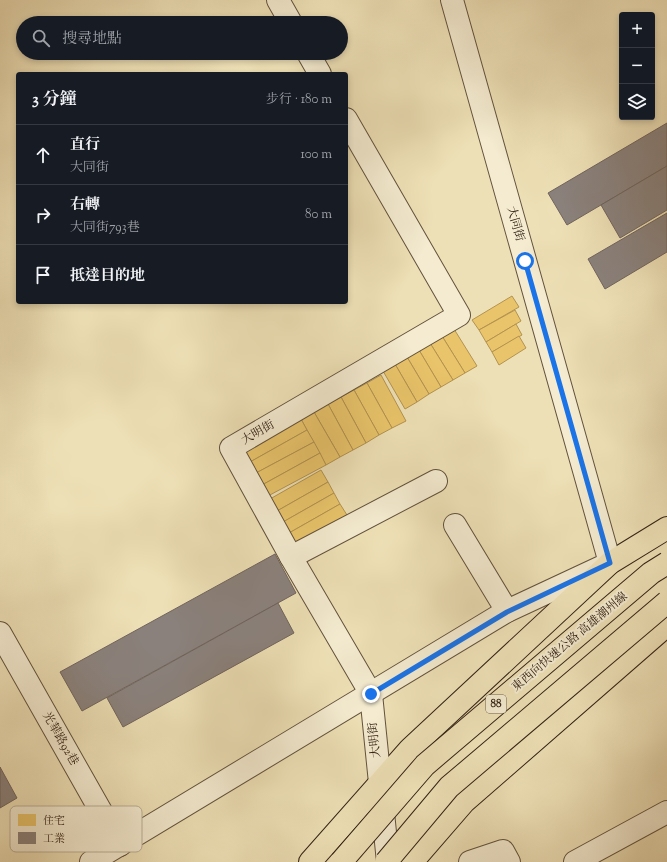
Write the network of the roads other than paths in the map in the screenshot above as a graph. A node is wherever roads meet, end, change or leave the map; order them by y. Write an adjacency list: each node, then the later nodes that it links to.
1 (278, 0): 3 (street)
2 (452, 0): 12 (street, 大同街)
3 (287, 16)
4 (312, 60): 5 (street)
5 (319, 72)
6 (348, 122): 10 (street, 大明街)
7 (436, 481): 10 (street)
8 (455, 525): 14 (street)
9 (667, 528): 12 (main road)
10 (291, 557): 17 (street, 大明街)
11 (667, 562): 25 (main road, 東西向快速公路 高雄潮州線 / 88, bridge)
12 (610, 563): 14 (street); 18 (main road)
13 (667, 602): 26 (main road, bridge)
14 (507, 612): 17 (street)
15 (667, 625): 27 (main road)
16 (0, 633): 19 (street, 光華路92巷)
17 (371, 694): 18 (street, 大明街); 21 (street)
18 (379, 783): 24 (main road); 26 (street, 大明街)
19 (98, 806)
20 (667, 812): 30 (street)
21 (142, 832)
22 (108, 852): 23 (street)
23 (91, 862)
24 (310, 862)
25 (341, 862)
26 (387, 862)
27 (412, 862)
28 (470, 862): 29 (street)
29 (509, 862)
30 (575, 862)

